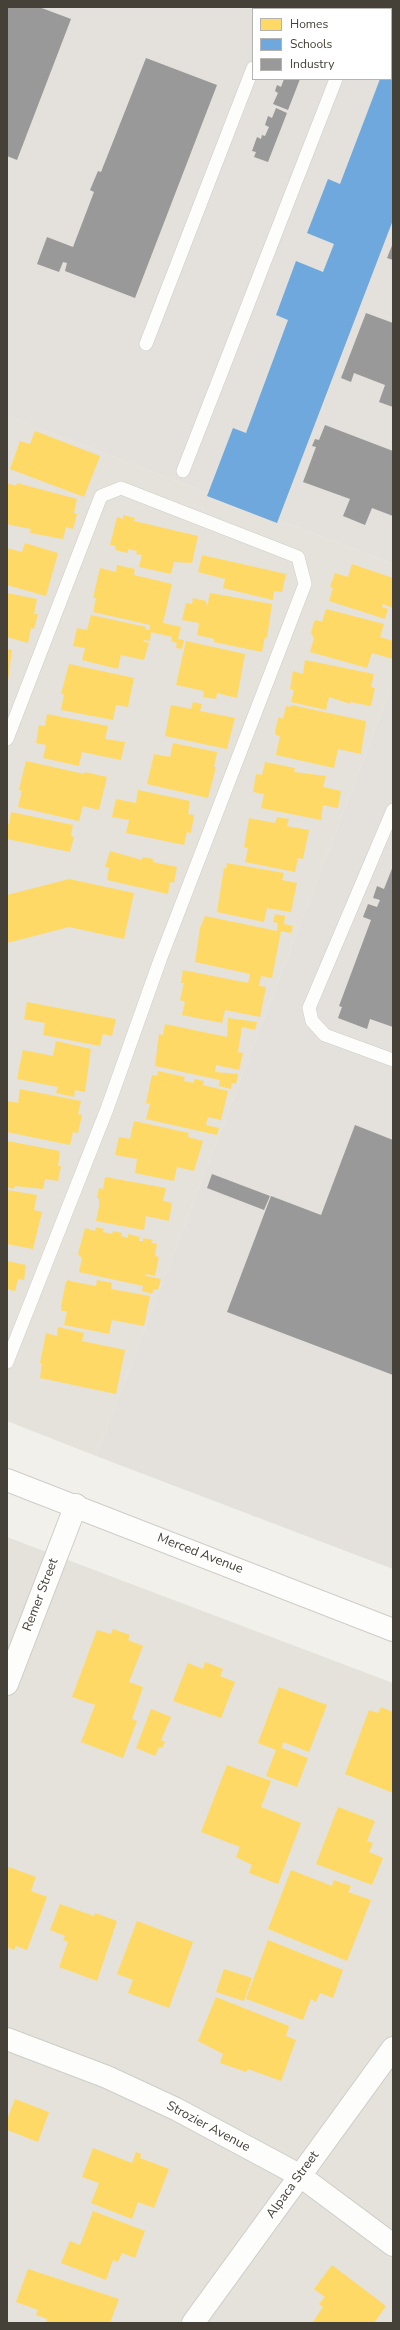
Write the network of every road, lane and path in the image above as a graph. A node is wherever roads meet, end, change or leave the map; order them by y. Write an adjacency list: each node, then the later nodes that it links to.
1 (252, 71): 3 (lane)
2 (336, 80): 4 (lane)
3 (146, 344)
4 (183, 471)
5 (7, 739): 8 (lane)
6 (393, 810): 7 (lane)
7 (393, 1060)
8 (7, 1362)
9 (7, 1480): 10 (street, Merced Avenue)
10 (76, 1506): 11 (street, Merced Avenue); 12 (street, Remer Street)
11 (393, 1630)
12 (7, 1684)
13 (7, 2039): 15 (street, Strozier Avenue)
14 (393, 2048): 15 (street, Alpaca Street)
15 (300, 2175): 16 (street, Strozier Avenue); 17 (street, Alpaca Street)
16 (393, 2245)
17 (193, 2323)

